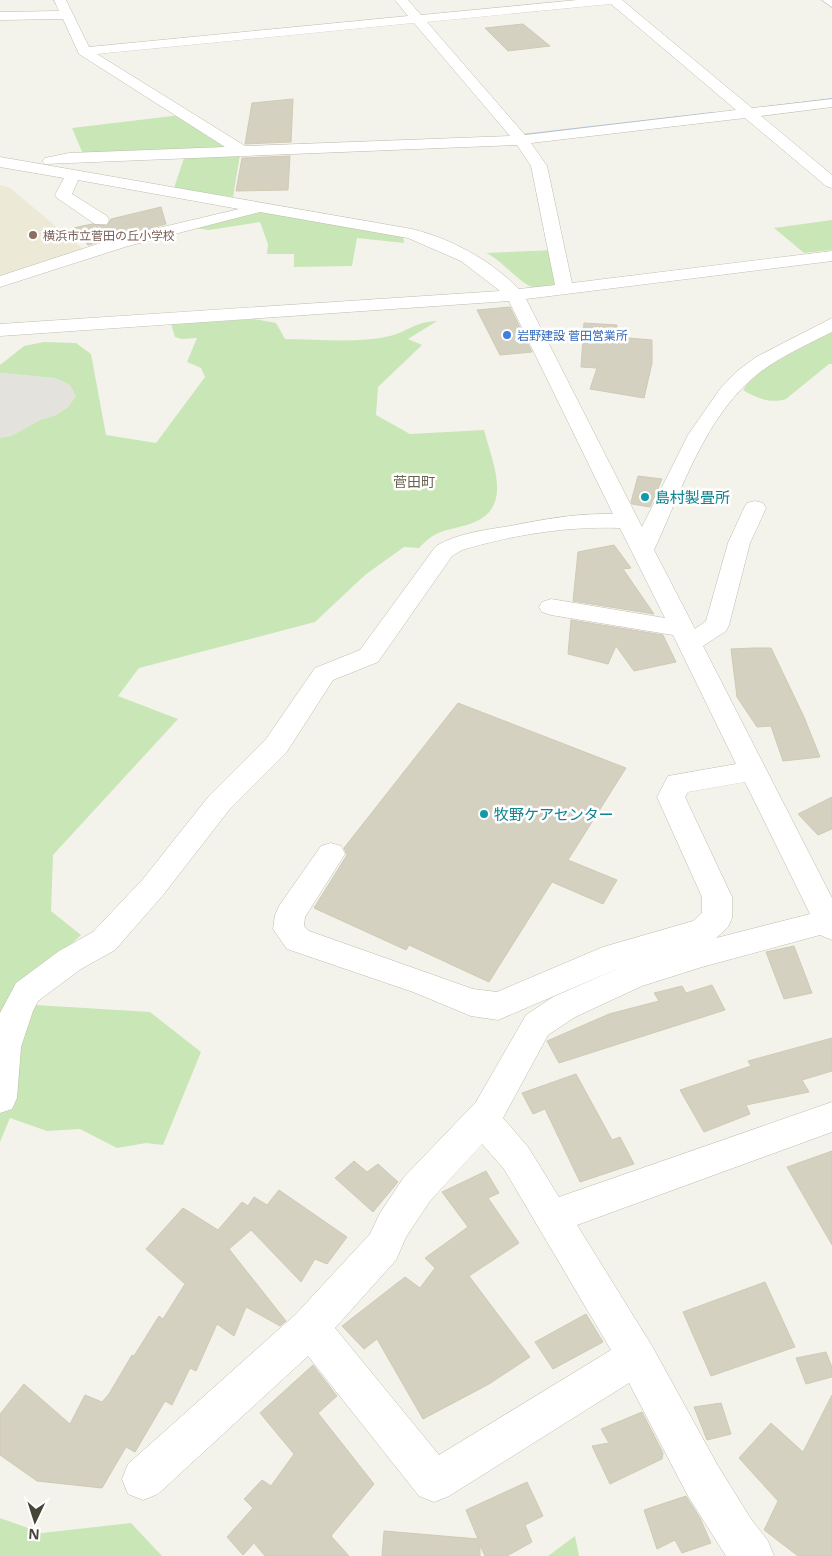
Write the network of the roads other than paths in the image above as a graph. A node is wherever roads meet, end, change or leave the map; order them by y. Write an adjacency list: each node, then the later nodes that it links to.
1 (401, 0): 7 (street)
2 (615, 0): 7 (street); 10 (street)
3 (828, 0): 4 (street)
4 (832, 3)
5 (65, 4): 6 (street); 8 (street)
6 (0, 16)
7 (417, 19): 8 (street); 11 (street)
8 (84, 51): 12 (street)
9 (832, 103): 10 (street)
10 (749, 112): 11 (street); 18 (street)
11 (521, 140): 12 (street); 23 (street)
12 (243, 152): 14 (street)
13 (0, 162): 14 (street)
14 (30, 168): 15 (street)
15 (94, 178): 16 (street); 19 (street)
16 (71, 179): 17 (street); 20 (street)
17 (9, 180)
18 (832, 183)
19 (261, 207): 22 (street); 24 (street)
20 (101, 220)
21 (832, 256): 23 (street)
22 (0, 282)
23 (565, 290): 24 (street)
24 (515, 295): 26 (street); 28 (street)
25 (832, 324): 29 (street)
26 (0, 330)
27 (755, 508): 31 (street)
28 (627, 521): 29 (street); 35 (street)
29 (642, 550): 31 (street)
30 (551, 607): 31 (street)
31 (686, 636): 32 (street)
32 (753, 771): 33 (street); 34 (street)
33 (331, 854)
34 (830, 924): 37 (street)
35 (0, 1098)
36 (832, 1117): 38 (street)
37 (482, 1119): 38 (street); 39 (street)
38 (551, 1217): 40 (street)
39 (310, 1328): 40 (street); 41 (street)
40 (636, 1357): 42 (street)
41 (143, 1479)
42 (753, 1556)

